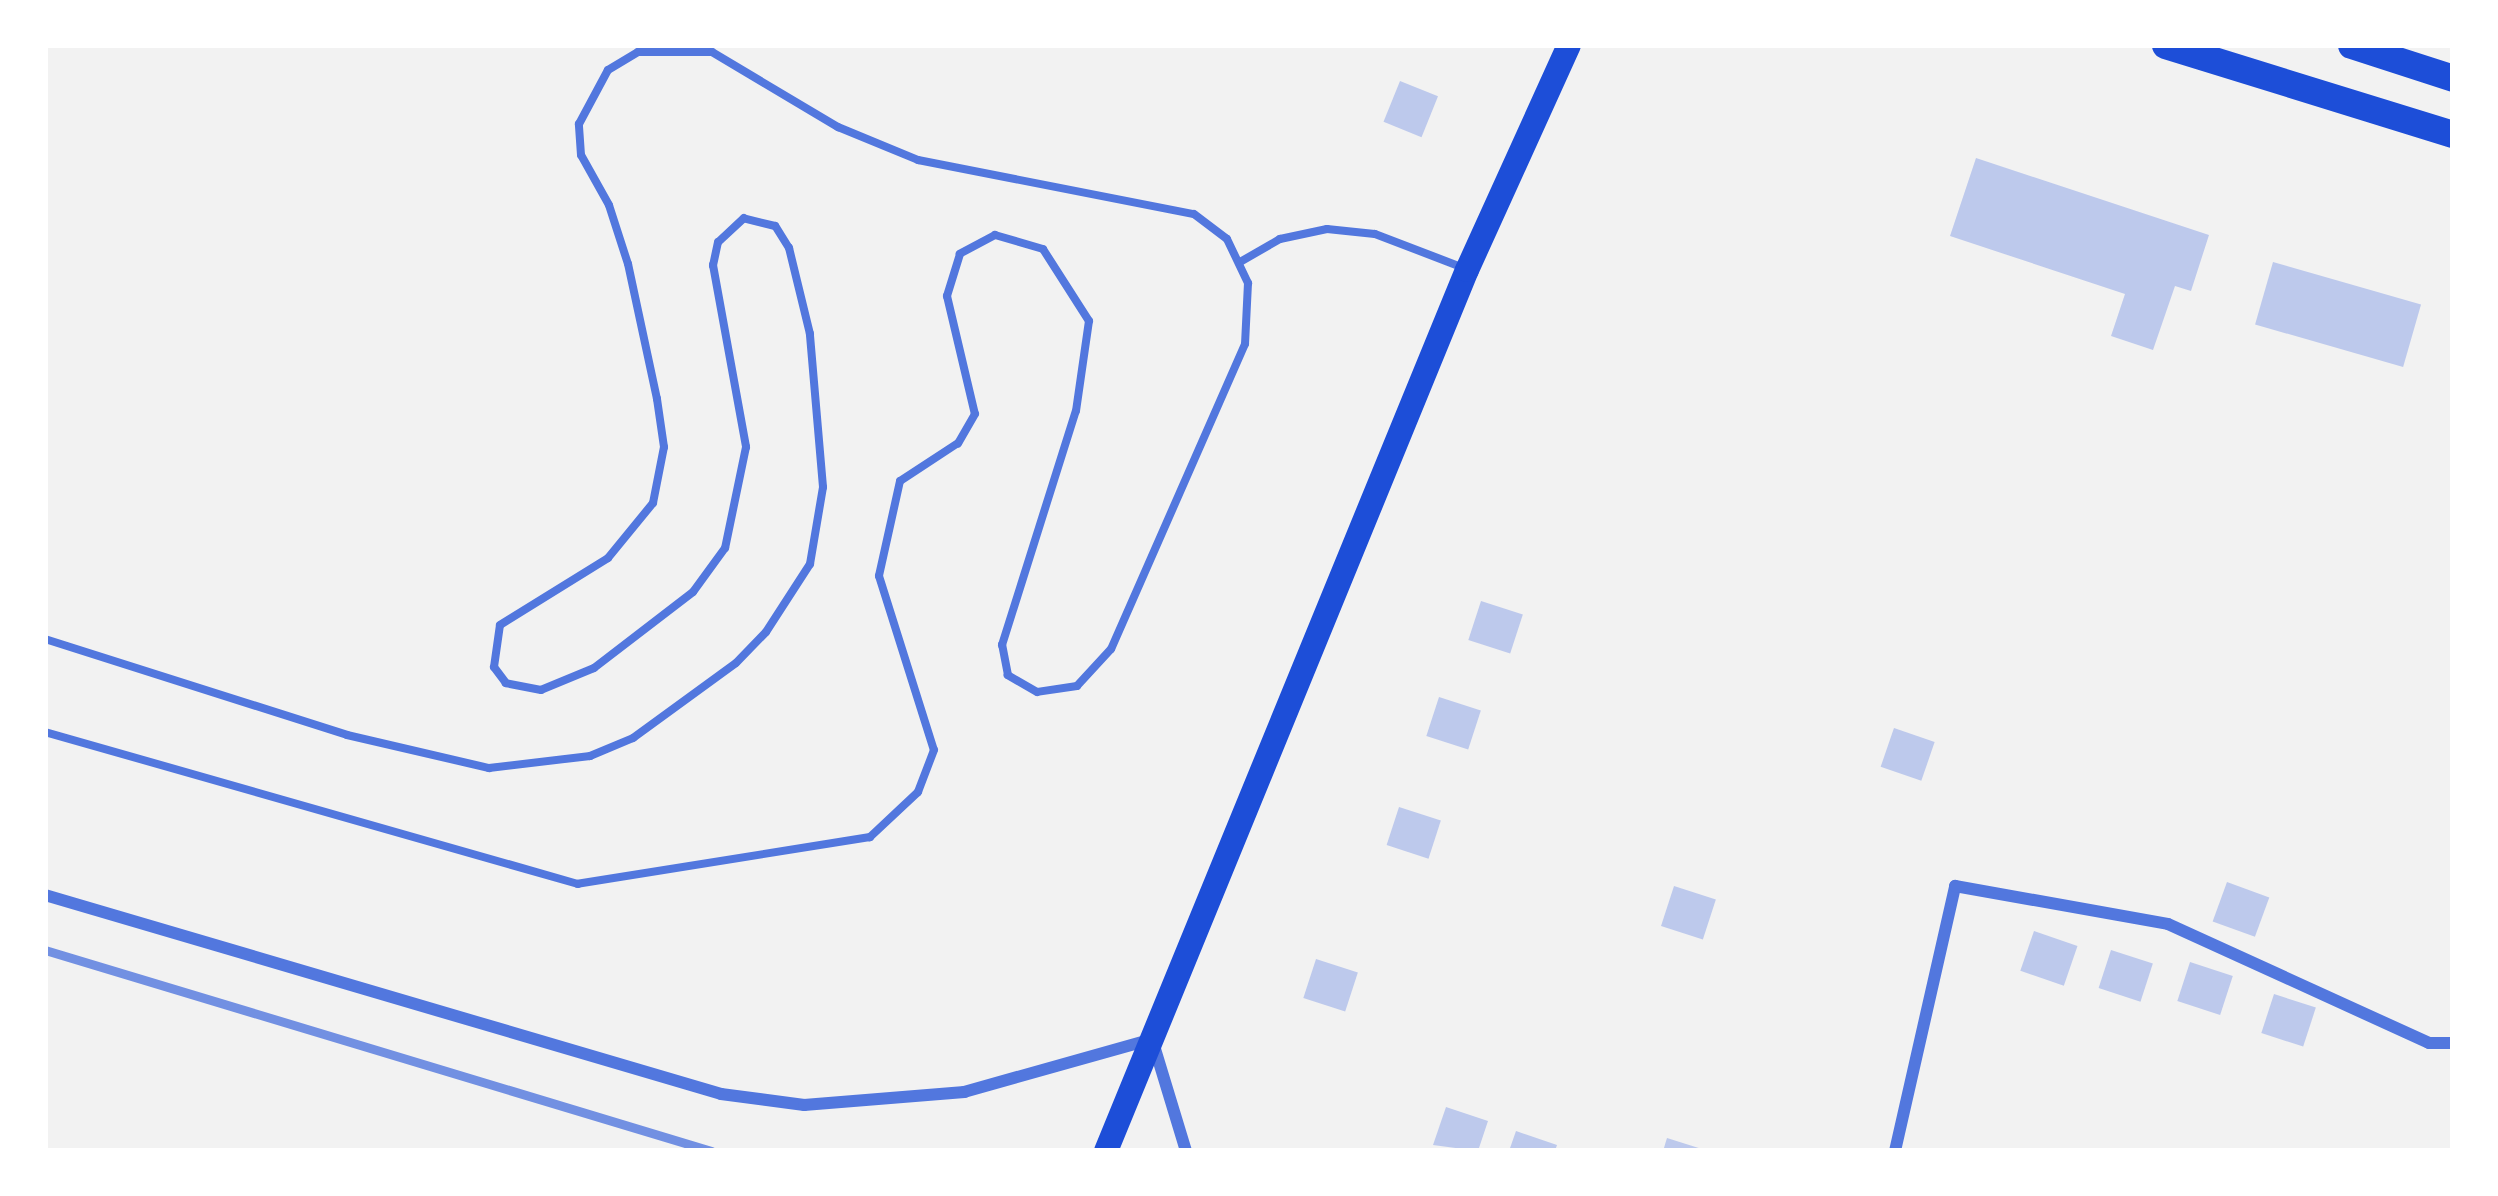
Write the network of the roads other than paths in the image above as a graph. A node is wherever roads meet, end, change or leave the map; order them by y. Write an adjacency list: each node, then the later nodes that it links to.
1 (1569, 45): 7 (main road)
2 (2165, 45): 5 (highway)
3 (2351, 45): 4 (highway)
4 (2453, 78)
5 (2453, 134)
6 (1240, 262): 7 (lane); 8 (lane); 9 (lane)
7 (1467, 270): 11 (main road)
8 (45, 639)
9 (45, 732)
10 (45, 895): 11 (street)
11 (1152, 1040): 13 (main road); 14 (street)
12 (2453, 1043): 15 (street)
13 (1106, 1151)
14 (1186, 1151)
15 (1895, 1151)

